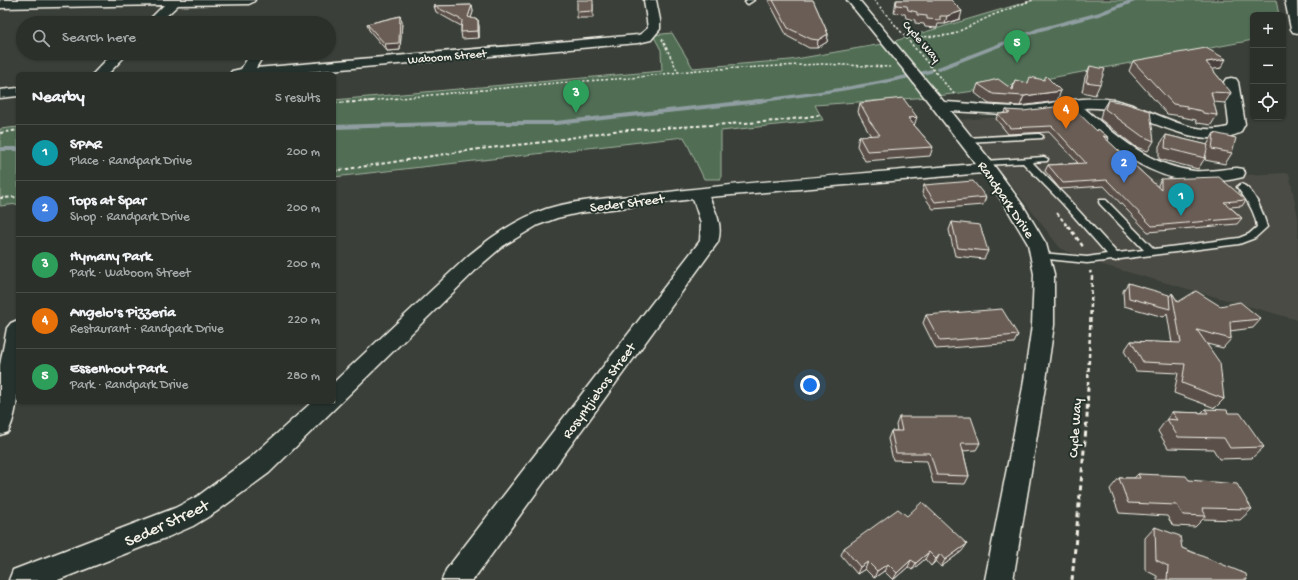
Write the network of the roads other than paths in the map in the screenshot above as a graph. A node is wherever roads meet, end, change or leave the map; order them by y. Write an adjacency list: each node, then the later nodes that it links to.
1 (249, 0): 6 (street)
2 (650, 0): 14 (street, Waboom Street)
3 (853, 0): 19 (street, Randpark Drive)
4 (1291, 0): 9 (highway)
5 (83, 1): 6 (street); 7 (street)
6 (175, 1): 8 (street)
7 (0, 4)
8 (159, 16)
9 (1298, 29)
10 (115, 60): 12 (street)
11 (252, 60): 13 (street)
12 (102, 72)
13 (243, 72)
14 (264, 72)
15 (1231, 82): 18 (street)
16 (16, 92): 17 (street)
17 (0, 94)
18 (1071, 104): 19 (street); 25 (street)
19 (939, 106): 21 (street, Randpark Drive)
20 (1039, 136): 21 (lane)
21 (966, 140): 24 (street, Randpark Drive)
22 (1044, 159): 23 (lane)
23 (1026, 161): 24 (lane); 30 (lane)
24 (986, 165): 26 (street, Seder Street); 29 (street, Randpark Drive)
25 (1239, 180): 28 (lane)
26 (699, 193): 32 (street, Seder Street); 36 (street, Rosyntjiebos Street)
27 (1102, 202): 28 (lane)
28 (1152, 252): 30 (lane)
29 (1041, 256): 30 (lane); 37 (street, Randpark Drive)
30 (1116, 258)
31 (16, 339): 34 (street)
32 (336, 390)
33 (322, 404): 35 (street, Seder Street)
34 (0, 425)
35 (23, 580)
36 (456, 580)
37 (1000, 580)

